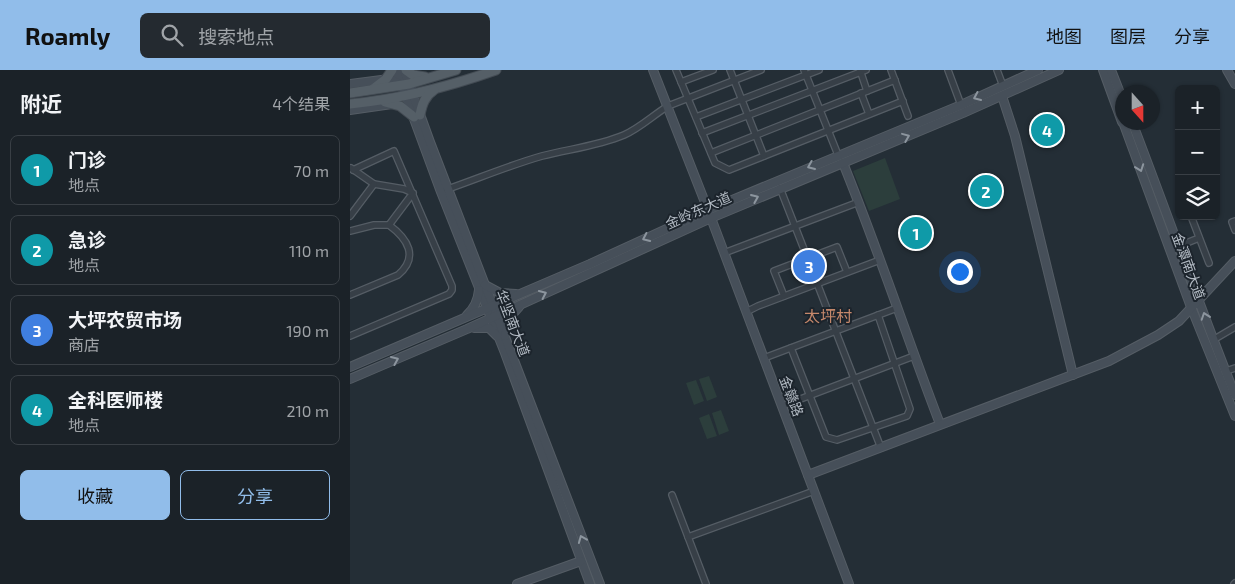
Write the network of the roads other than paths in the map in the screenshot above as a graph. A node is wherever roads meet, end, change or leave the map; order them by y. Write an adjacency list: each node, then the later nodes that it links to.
1 (392, 70): 26 (main road)
2 (396, 70): 31 (main road, 华坚南大道)
3 (405, 70): 24 (main road); 31 (main road, 华坚南大道)
4 (456, 70): 24 (main road)
5 (496, 70): 36 (main road)
6 (653, 70): 52 (main road, 金赣路)
7 (676, 70): 29 (street)
8 (713, 70): 29 (street)
9 (730, 70): 28 (street)
10 (761, 70): 28 (street)
11 (819, 70): 23 (street)
12 (891, 70): 27 (street)
13 (948, 70): 51 (street)
14 (997, 70): 34 (street)
15 (1038, 70): 25 (main road, 金岭东大道)
16 (1059, 70): 25 (main road, 金岭东大道)
17 (1095, 70): 32 (main road)
18 (1103, 70): 32 (main road, 金潭南大道)
19 (1111, 70): 32 (main road, 金潭南大道)
20 (1116, 70): 32 (main road)
21 (1228, 70): 33 (main road)
22 (862, 71): 38 (street); 39 (street)
23 (804, 73): 38 (street); 46 (street)
24 (436, 76): 31 (main road)
25 (1031, 78): 34 (main road, 金岭东大道); 44 (main road, 金岭东大道)
26 (386, 79): 30 (main road); 31 (main road); 37 (main road)
27 (895, 80): 39 (street); 48 (street)
28 (734, 81): 45 (street); 46 (street)
29 (682, 82): 45 (street)
30 (350, 84)
31 (405, 84): 37 (main road); 43 (main road, 华坚南大道)
32 (1113, 84): 35 (main road, 金潭南大道); 40 (main road, 金潭南大道)
33 (1235, 84)
34 (1003, 86): 51 (main road, 金岭东大道, one-way to 51)
35 (1115, 87)
36 (439, 88): 43 (main road); 56 (main road)
37 (369, 90): 41 (main road)
38 (812, 91): 54 (street); 57 (street)
39 (867, 91): 42 (street)
40 (1115, 92)
41 (350, 93)
42 (861, 93): 54 (street); 55 (street)
43 (409, 96): 47 (main road); 50 (main road); 56 (main road, 华坚南大道)
44 (1002, 96): 68 (main road, 金岭东大道, one-way to 44); 119 (main road)
45 (688, 99): 52 (street); 59 (street)
46 (742, 100): 57 (street); 59 (street)
47 (377, 101): 49 (main road); 50 (main road)
48 (902, 101): 55 (street); 58 (street)
49 (350, 104)
50 (394, 104): 53 (main road); 56 (main road)
51 (961, 104): 66 (main road, 金岭东大道)
52 (668, 106): 72 (street); 75 (main road, 金赣路)
53 (350, 110)
54 (819, 110): 62 (street); 64 (street)
55 (869, 114): 62 (street)
56 (417, 116): 72 (main road, 华坚南大道)
57 (748, 116): 63 (street); 64 (street)
58 (908, 116)
59 (696, 117): 63 (street)
60 (1126, 130): 101 (main road, 金潭南大道, one-way to 101)
61 (1135, 130): 84 (main road, 金潭南大道)
62 (827, 131): 66 (street); 67 (street)
63 (702, 133): 65 (street)
64 (756, 135): 65 (street); 67 (street)
65 (711, 154): 67 (street)
66 (838, 155): 75 (main road, 金岭东大道, one-way to 75)
67 (764, 156)
68 (843, 163): 71 (main road, 金岭东大道); 74 (main road)
69 (352, 169): 70 (street); 73 (street)
70 (374, 184): 73 (street); 76 (street)
71 (780, 188): 75 (main road, 金岭东大道, one-way to 71); 80 (street)
72 (445, 191): 93 (main road, 华坚南大道)
73 (413, 193): 79 (street); 109 (street)
74 (859, 202): 80 (street); 87 (main road)
75 (709, 214): 85 (main road, 金赣路); 90 (main road, 金岭东大道)
76 (350, 216)
77 (1192, 220): 83 (street)
78 (1235, 222): 82 (street)
79 (389, 225): 81 (street); 95 (street)
80 (796, 226): 85 (street); 86 (street)
81 (350, 230)
82 (1235, 230)
83 (1199, 238): 84 (street); 89 (street)
84 (1179, 246): 97 (main road, 金潭南大道)
85 (724, 253): 102 (main road, 金赣路)
86 (807, 257): 91 (street); 96 (street)
87 (880, 260): 91 (street); 100 (main road)
88 (1235, 261): 97 (main road)
89 (1209, 263)
90 (591, 267): 94 (main road, 金岭东大道); 98 (main road, 金岭东大道, one-way to 90)
91 (847, 272): 92 (street)
92 (817, 283): 96 (street); 108 (street)
93 (482, 287): 94 (main road); 99 (main road, 华坚南大道); 105 (main road)
94 (520, 294): 99 (main road, 金岭东大道)
95 (350, 295)
96 (784, 296): 102 (street)
97 (1199, 300): 101 (main road); 111 (main road, 金潭南大道, one-way to 97)
98 (524, 303): 104 (main road, 金岭东大道); 110 (main road)
99 (490, 307): 104 (main road, 华坚南大道); 105 (main road, 金岭东大道)
100 (897, 308): 103 (street); 113 (main road)
101 (1192, 308): 119 (main road); 125 (main road, 金潭南大道)
102 (746, 312): 114 (main road, 金赣路)
103 (878, 315): 108 (street); 115 (street)
104 (494, 317): 107 (main road, 金岭东大道); 110 (main road, 华坚南大道)
105 (463, 319): 116 (main road, 金岭东大道)
106 (1235, 326): 111 (street)
107 (467, 329): 110 (main road); 120 (main road, 金岭东大道, one-way to 107)
108 (836, 331): 112 (street); 121 (street)
109 (350, 336)
110 (502, 337): 133 (main road, 华坚南大道); 137 (main road, 华坚南大道, one-way to 110)
111 (1213, 340): 118 (main road, 金潭南大道)
112 (791, 348): 114 (street); 123 (street)
113 (914, 356): 115 (street); 126 (main road)
114 (764, 358): 124 (main road, 金赣路)
115 (895, 364): 121 (street); 127 (street)
116 (350, 367)
117 (1235, 368): 118 (street)
118 (1226, 371): 122 (main road, 金潭南大道)
119 (1073, 376): 126 (main road)
120 (350, 379)
121 (854, 379): 123 (street); 127 (street)
122 (1235, 394)
123 (810, 396): 124 (street); 127 (street)
124 (782, 406): 129 (main road, 金赣路)
125 (1235, 416)
126 (940, 424): 128 (main road)
127 (873, 426): 128 (street)
128 (881, 448): 129 (main road)
129 (808, 475): 130 (main road, 金赣路)
130 (814, 491): 132 (street); 134 (main road, 金赣路)
131 (672, 494): 132 (street)
132 (688, 538): 138 (street)
133 (581, 561): 135 (main road); 136 (main road, 华坚南大道)
134 (847, 583)
135 (517, 584)
136 (590, 584)
137 (600, 584)
138 (706, 584)

